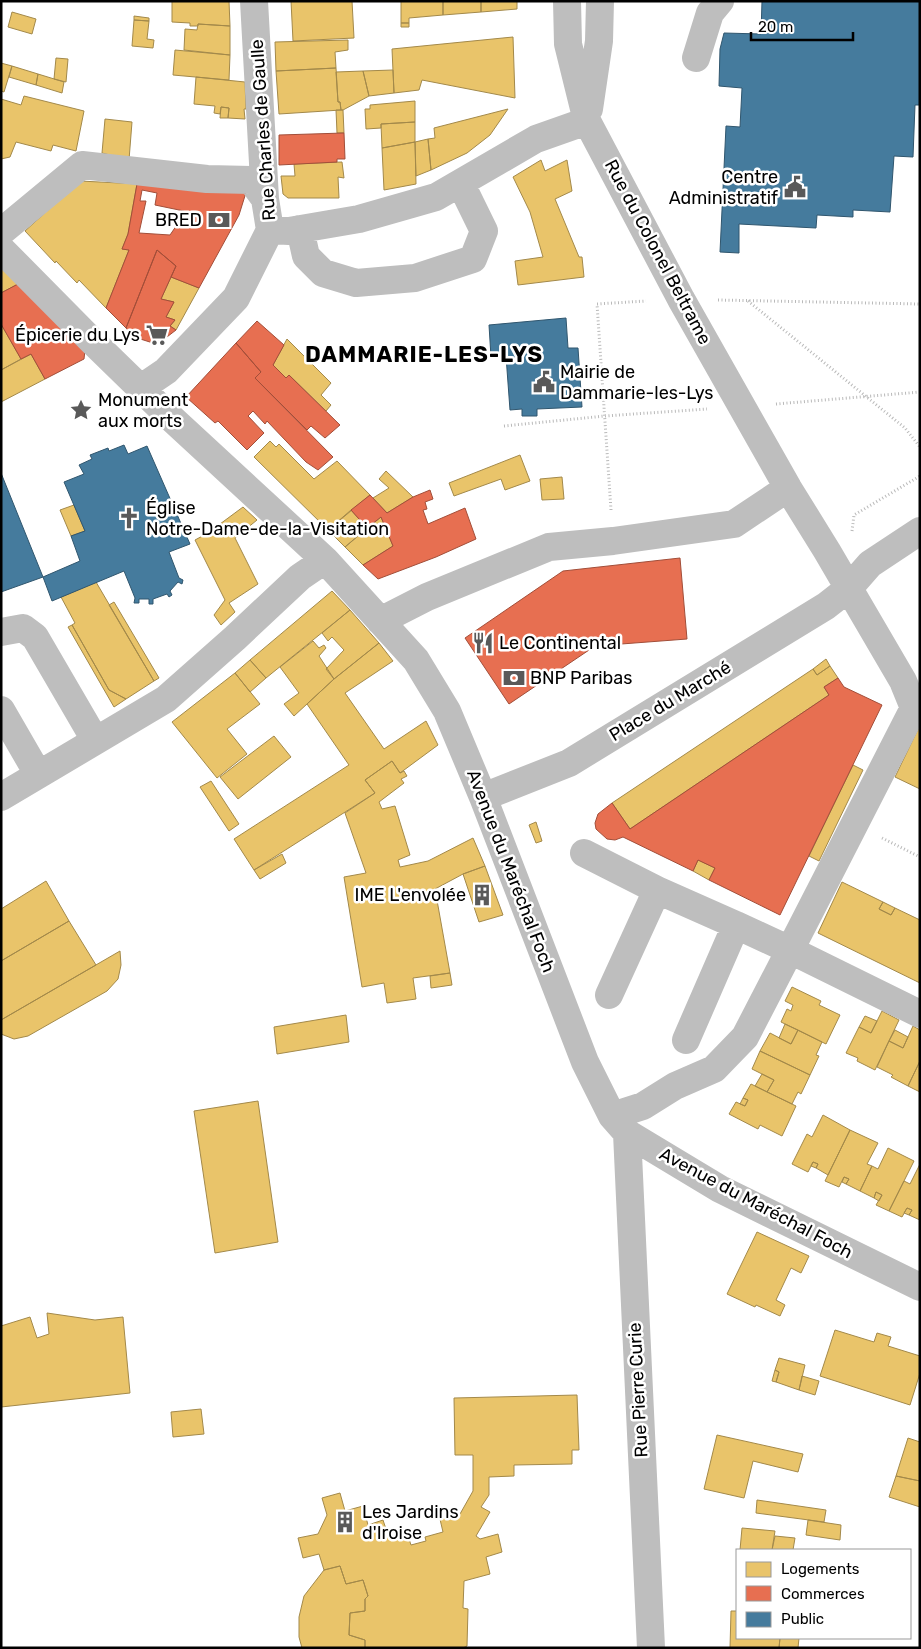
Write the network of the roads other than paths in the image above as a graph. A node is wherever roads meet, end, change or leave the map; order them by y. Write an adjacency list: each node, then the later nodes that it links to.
1 (254, 1): 8 (street, Rue Charles de Gaulle)
2 (566, 1): 6 (street, Rue du Colonel Beltrame)
3 (600, 1): 6 (street)
4 (720, 1): 5 (street)
5 (696, 58)
6 (587, 121): 7 (street); 14 (street, Rue du Colonel Beltrame)
7 (461, 184): 9 (street); 9 (street)
8 (265, 199): 10 (street, Rue Charles de Gaulle); 11 (street)
9 (300, 229): 10 (street)
10 (270, 230): 13 (street, Rue Charles de Gaulle)
11 (1, 232)
12 (1, 248): 13 (street, Avenue du Maréchal Foch)
13 (141, 388): 16 (street, Avenue du Maréchal Foch)
14 (788, 488): 17 (street, Rue du Colonel Beltrame); 18 (street)
15 (920, 531): 17 (street, Place du Marché)
16 (325, 560): 18 (street, Avenue du Maréchal Foch); 22 (street)
17 (848, 588): 20 (street, Rue du Colonel Beltrame); 25 (street, Place du Marché)
18 (380, 621): 25 (street, Avenue du Maréchal Foch)
19 (1, 632): 22 (street)
20 (917, 709): 29 (street)
21 (1, 710): 23 (street)
22 (96, 740): 23 (street)
23 (38, 774): 24 (street)
24 (1, 797)
25 (483, 797): 33 (street, Avenue du Maréchal Foch)
26 (584, 853): 27 (street)
27 (657, 890): 28 (street); 30 (street)
28 (736, 925): 29 (street); 32 (street)
29 (790, 950): 31 (street); 33 (street)
30 (608, 995)
31 (920, 1014)
32 (686, 1040)
33 (620, 1125): 34 (street, Avenue du Maréchal Foch); 35 (street, Rue Pierre Curie)
34 (920, 1286)
35 (651, 1648)

